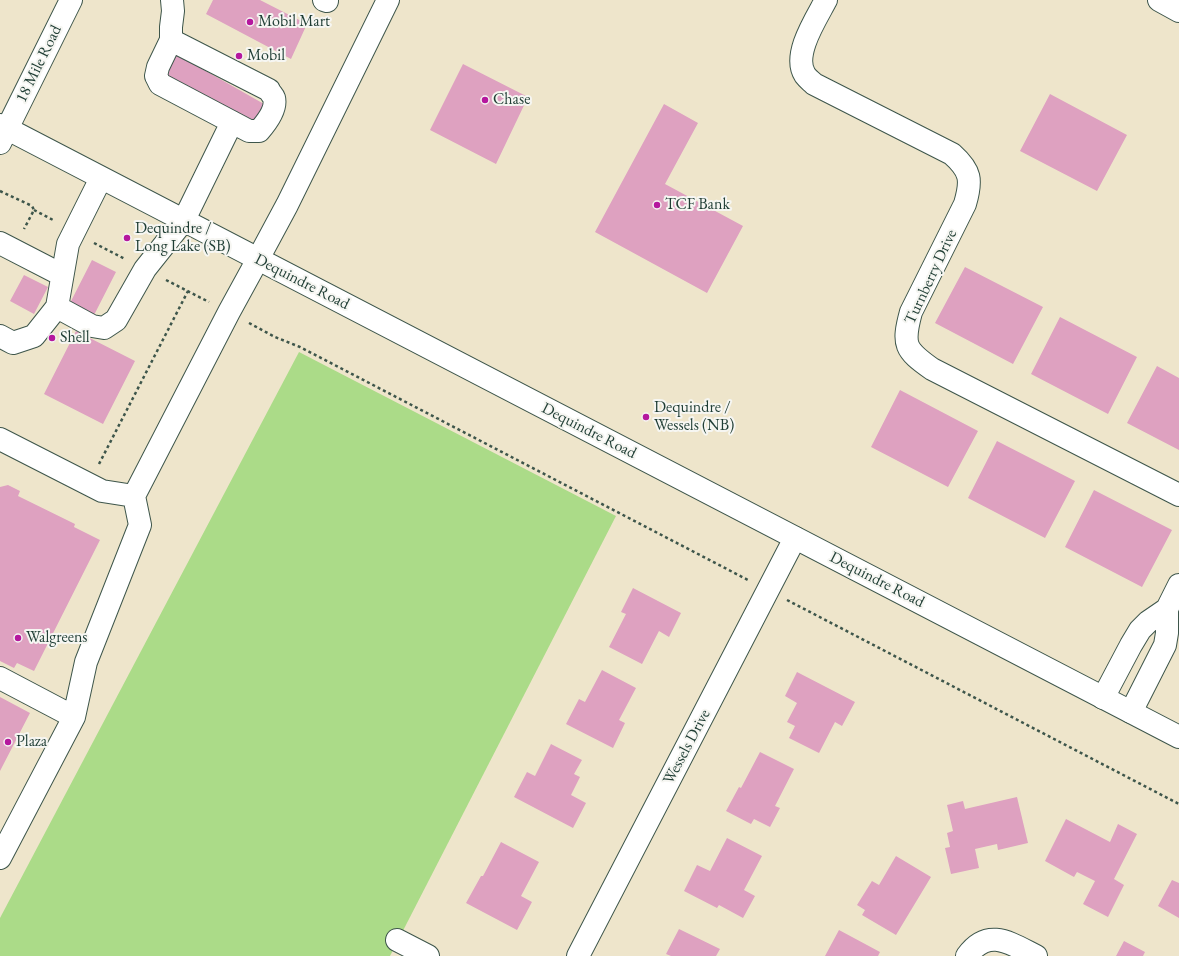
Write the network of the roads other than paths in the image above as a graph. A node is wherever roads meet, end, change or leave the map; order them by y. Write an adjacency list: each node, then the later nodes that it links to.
1 (71, 0): 11 (street, 18 Mile Road)
2 (172, 0): 9 (street)
3 (324, 0): 4 (street)
4 (328, 0)
5 (826, 0): 20 (street, Turnberry Drive)
6 (1159, 0): 8 (street)
7 (386, 1): 15 (street)
8 (1179, 11)
9 (171, 40): 10 (street); 10 (street)
10 (232, 122): 13 (street)
11 (2, 132): 12 (street, Dequindre Road)
12 (101, 178): 13 (street, Dequindre Road); 16 (street)
13 (184, 220): 15 (street, Dequindre Road); 17 (street)
14 (0, 243): 16 (street)
15 (258, 259): 21 (street); 22 (street, Dequindre Road)
16 (62, 275): 17 (street)
17 (57, 307): 18 (street)
18 (0, 336)
19 (0, 439): 21 (street)
20 (1179, 494)
21 (134, 496): 28 (street)
22 (795, 538): 26 (street, Dequindre Road); 33 (street, Wessels Drive)
23 (1179, 585): 24 (street)
24 (1167, 609): 26 (street); 27 (street)
25 (0, 678): 28 (street)
26 (1103, 698): 27 (street, Dequindre Road)
27 (1131, 712): 29 (street, Dequindre Road)
28 (74, 717): 30 (street)
29 (1179, 737)
30 (0, 858)
31 (397, 940): 32 (street)
32 (428, 956)
33 (578, 956)
34 (967, 956): 35 (street)
35 (1036, 956)

